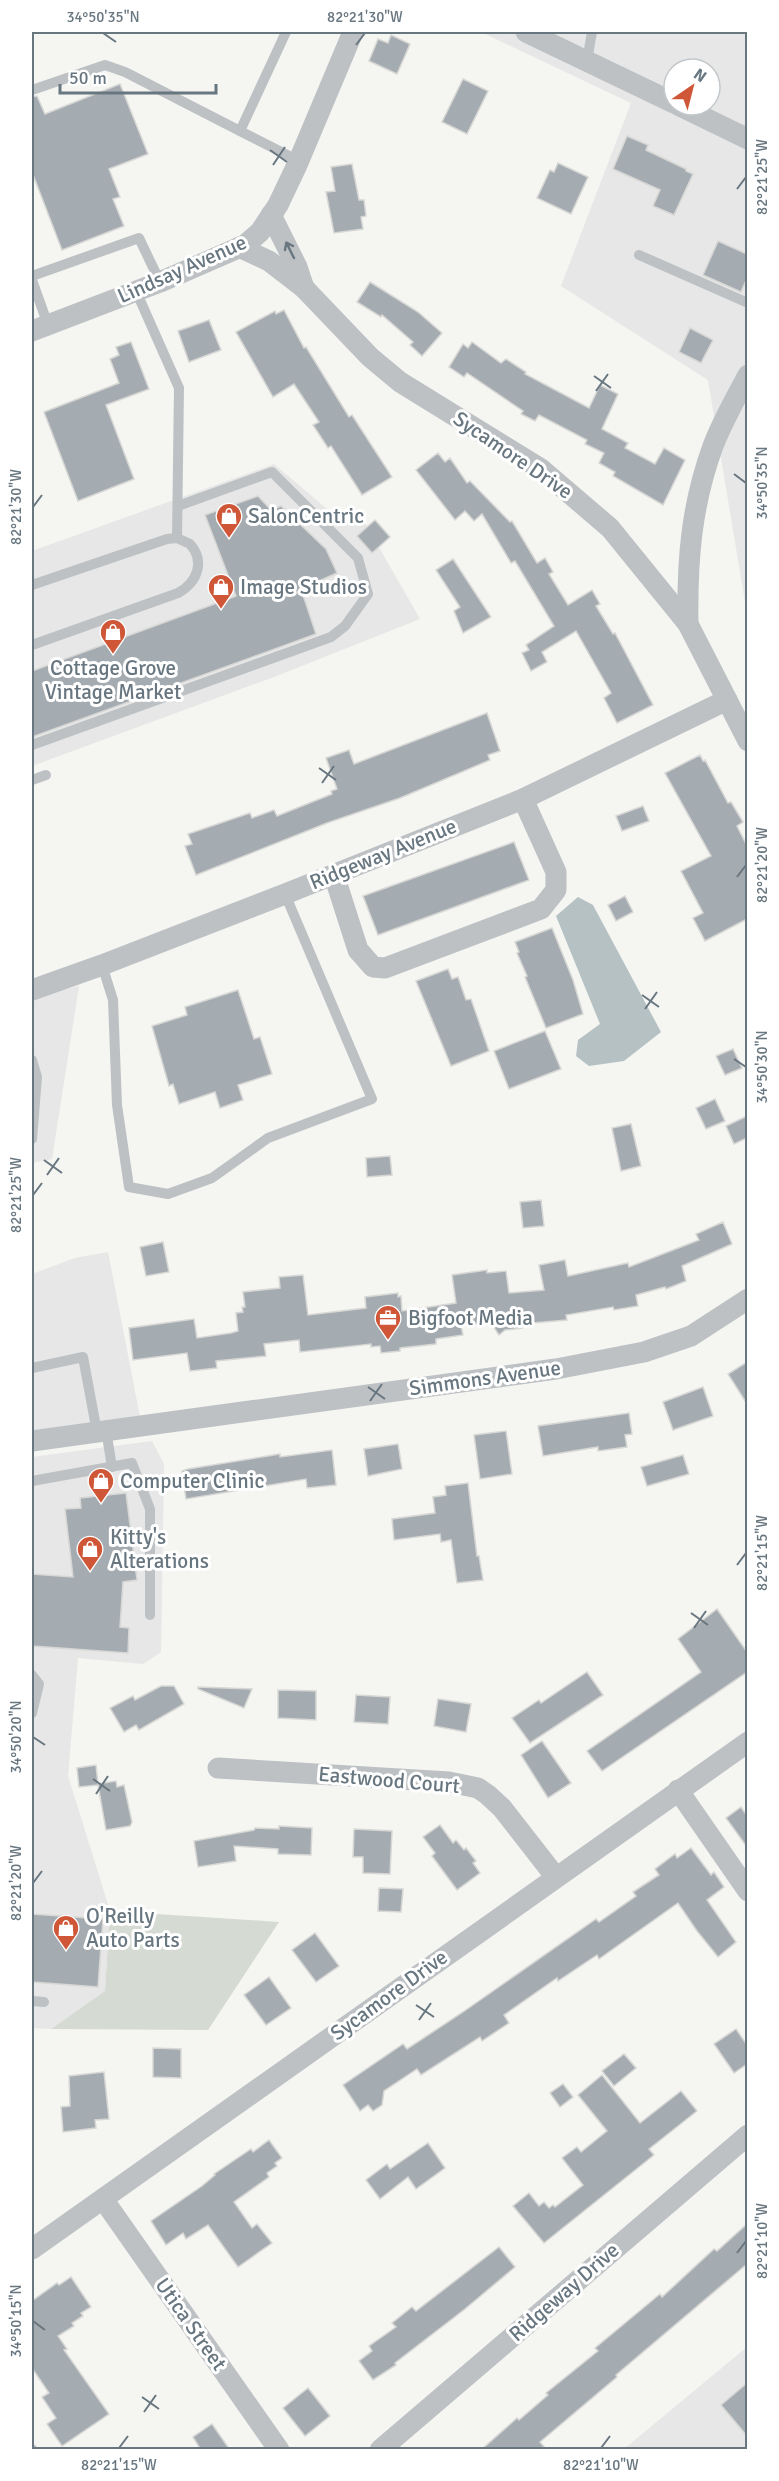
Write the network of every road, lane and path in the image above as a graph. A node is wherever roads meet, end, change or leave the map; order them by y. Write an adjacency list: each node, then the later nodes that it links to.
1 (286, 32): 9 (lane)
2 (353, 32): 11 (street, Lindsay Avenue)
3 (526, 32): 5 (street)
4 (592, 32): 5 (lane)
5 (587, 61): 7 (street)
6 (32, 90): 9 (lane)
7 (662, 97)
8 (702, 117): 10 (street)
9 (240, 131): 11 (lane)
10 (747, 139)
11 (299, 161): 12 (street, Lindsay Avenue)
12 (271, 215): 13 (street, Lindsay Avenue); 17 (street, Sycamore Drive, one-way to 12)
13 (239, 248): 16 (street, Lindsay Avenue); 17 (street, Sycamore Drive)
14 (639, 255): 19 (lane)
15 (32, 278): 16 (lane); 20 (lane)
16 (160, 282): 18 (street, Lindsay Avenue)
17 (304, 288): 25 (street, Sycamore Drive)
18 (136, 291): 20 (street, Lindsay Avenue); 22 (lane)
19 (747, 303)
20 (40, 328)
21 (747, 375): 25 (street)
22 (178, 506): 23 (lane); 29 (lane)
23 (177, 538): 24 (lane); 26 (lane)
24 (32, 585)
25 (688, 624): 27 (street, Sycamore Drive)
26 (32, 645)
27 (727, 700): 28 (street, Sycamore Drive); 32 (street, Ridgeway Avenue)
28 (747, 741)
29 (32, 745)
30 (46, 775): 31 (lane)
31 (32, 780)
32 (523, 799): 33 (street, Ridgeway Avenue); 33 (street)
33 (334, 875): 34 (street, Ridgeway Avenue)
34 (285, 894): 35 (street, Ridgeway Avenue); 35 (lane)
35 (102, 965): 36 (street, Ridgeway Avenue)
36 (32, 990)
37 (32, 1060): 38 (lane)
38 (32, 1139)
39 (747, 1299): 41 (street, Simmons Avenue)
40 (32, 1368): 41 (lane)
41 (102, 1431): 42 (street, Simmons Avenue); 43 (lane)
42 (32, 1441)
43 (112, 1467): 44 (lane); 45 (lane)
44 (32, 1481)
45 (150, 1615)
46 (32, 1675): 47 (lane)
47 (32, 1713)
48 (747, 1742): 50 (street, Sycamore Drive)
49 (218, 1768): 51 (street, Eastwood Court)
50 (678, 1790): 51 (street, Sycamore Drive); 52 (street)
51 (555, 1876): 56 (street, Sycamore Drive)
52 (747, 1891)
53 (32, 2001): 54 (lane)
54 (44, 2002)
55 (747, 2135): 59 (street, Ridgeway Drive)
56 (103, 2199): 57 (street, Sycamore Drive); 58 (street, Utica Street)
57 (32, 2249)
58 (279, 2450)
59 (380, 2450)

